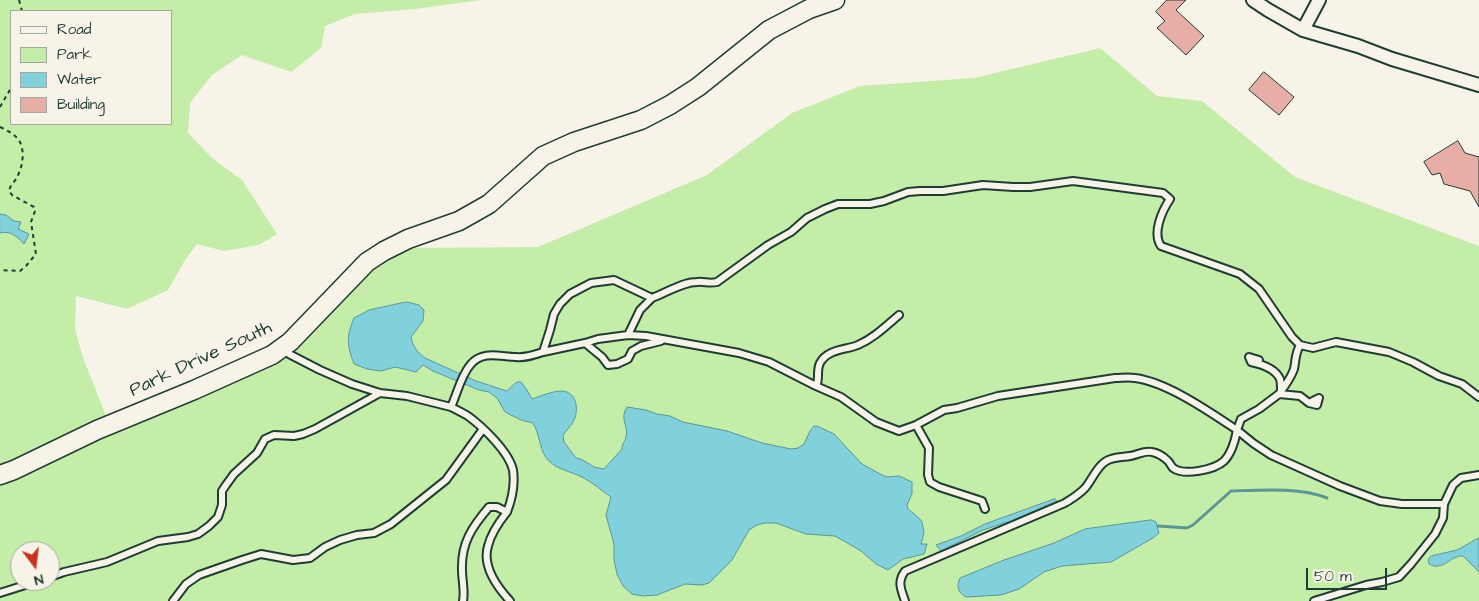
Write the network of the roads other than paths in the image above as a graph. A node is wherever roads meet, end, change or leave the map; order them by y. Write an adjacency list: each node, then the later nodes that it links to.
1 (835, 0): 24 (street, Park Drive South)
2 (1253, 0): 4 (street)
3 (1319, 0): 4 (street)
4 (1303, 30): 5 (street)
5 (1479, 85)
6 (652, 298): 8 (lane); 11 (lane); 12 (lane)
7 (899, 315): 15 (lane)
8 (628, 335): 9 (lane); 10 (lane)
9 (665, 340): 10 (lane); 15 (lane)
10 (585, 343): 12 (lane)
11 (1300, 345): 17 (lane); 18 (lane)
12 (543, 352): 20 (lane)
13 (289, 354): 16 (lane)
14 (1259, 360): 17 (lane)
15 (816, 386): 21 (lane)
16 (380, 393): 20 (lane); 29 (lane)
17 (1280, 393): 19 (lane); 23 (lane)
18 (1479, 397)
19 (1309, 403)
20 (451, 407): 22 (lane)
21 (916, 425): 23 (lane); 27 (lane)
22 (482, 429): 28 (lane); 30 (lane)
23 (1237, 430): 26 (lane); 33 (lane)
24 (0, 475)
25 (1479, 475): 26 (lane)
26 (1444, 504): 34 (lane)
27 (986, 509)
28 (506, 512): 31 (lane); 32 (lane)
29 (60, 573)
30 (173, 601)
31 (463, 601)
32 (510, 601)
33 (906, 601)
34 (1314, 601)

